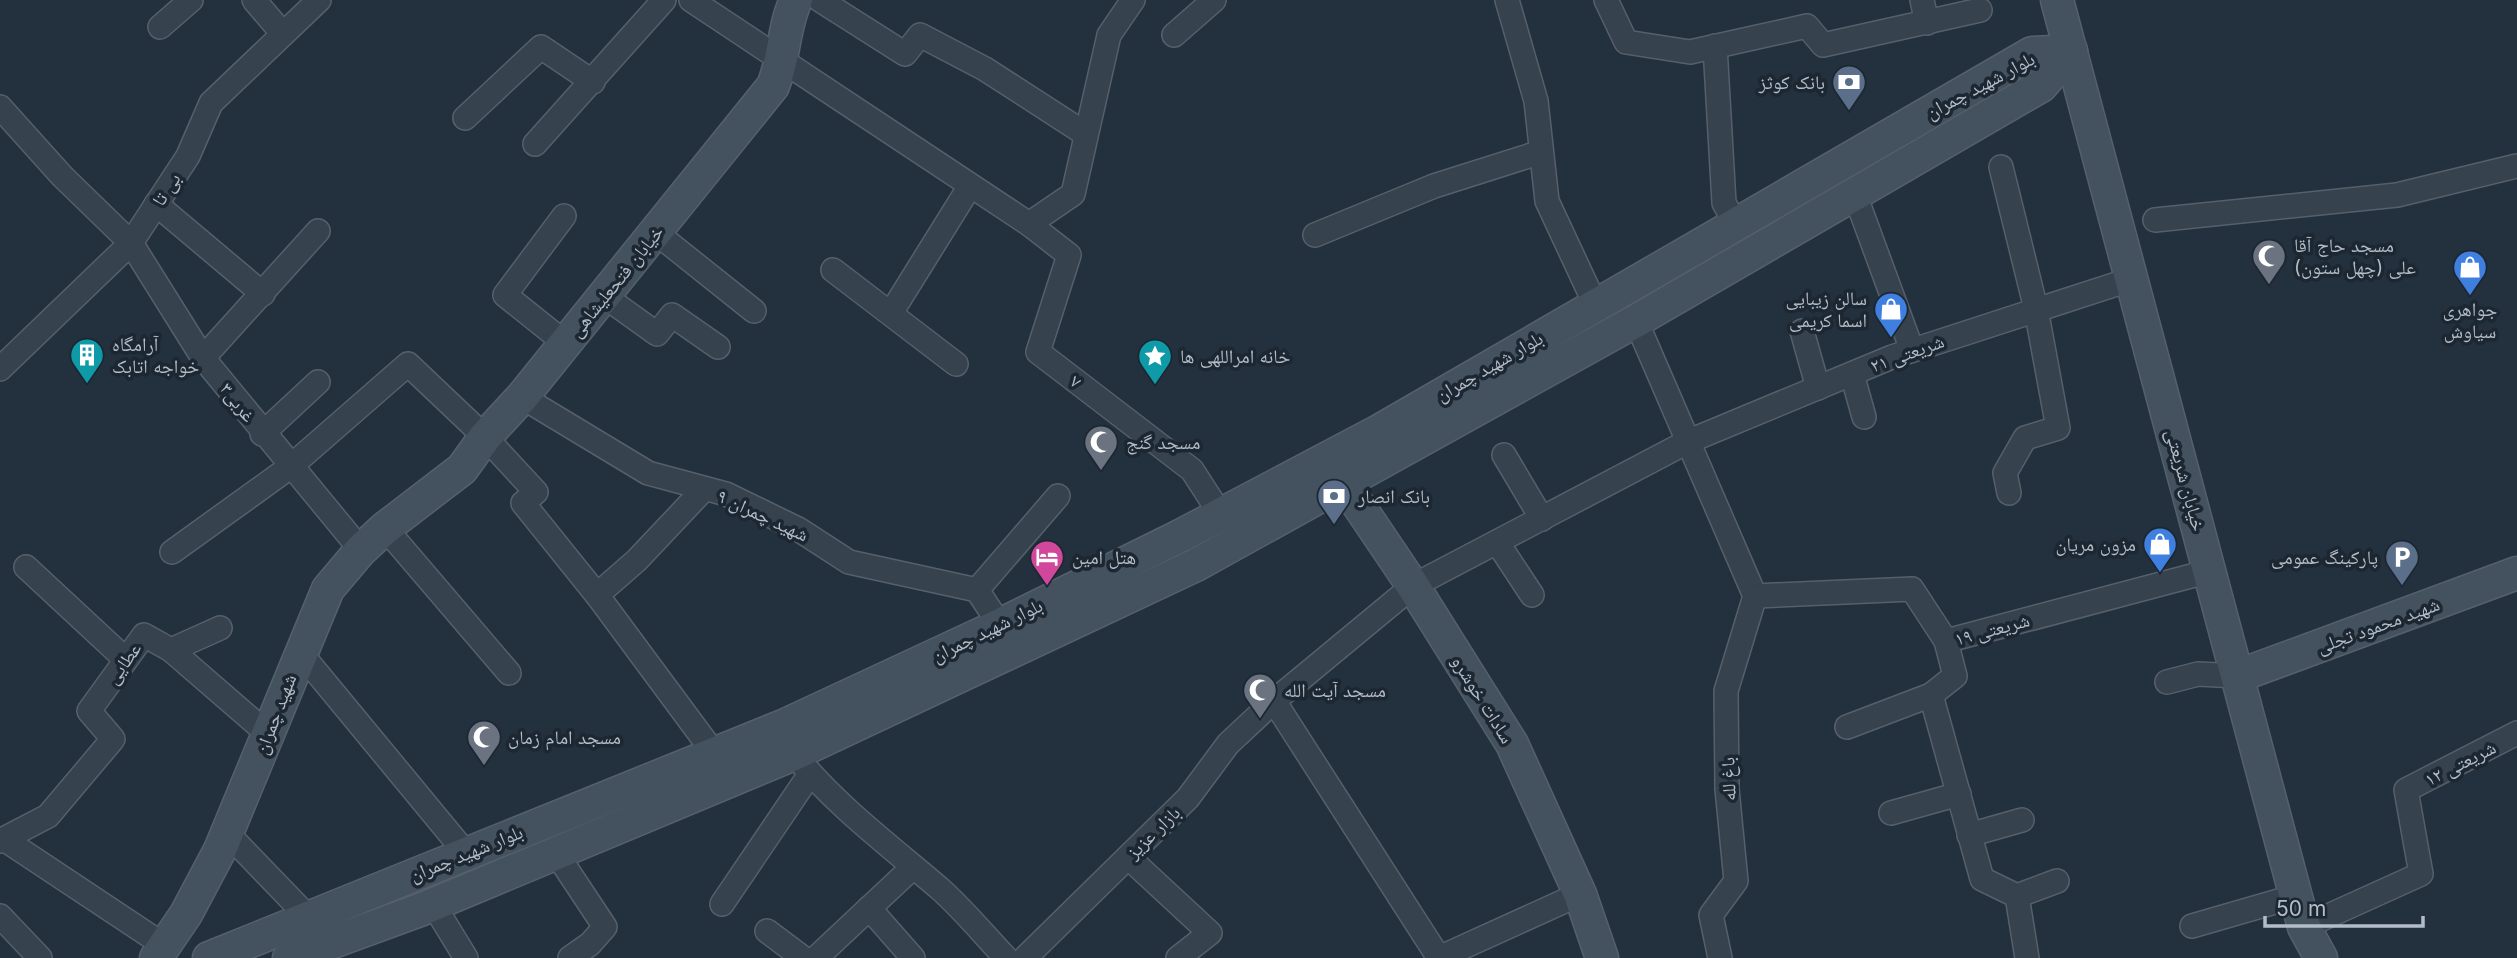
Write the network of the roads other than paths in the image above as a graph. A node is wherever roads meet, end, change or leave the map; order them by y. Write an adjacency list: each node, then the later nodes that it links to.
1 (191, 0): 16 (street)
2 (254, 0): 17 (street)
3 (320, 0): 17 (street, بی تا)
4 (664, 0): 22 (street)
5 (691, 0): 21 (street)
6 (795, 0): 21 (main road, خیابان فتحعلیشاهی)
7 (820, 0): 25 (street)
8 (1133, 0): 25 (street)
9 (1214, 0): 18 (street)
10 (1606, 0): 19 (street)
11 (1922, 0): 15 (street)
12 (2057, 0): 20 (main road, خیابان شریعتی)
13 (1512, 2): 27 (street)
14 (1980, 9): 15 (street)
15 (1927, 23): 19 (street)
16 (160, 27)
17 (283, 34): 33 (street, بی تا)
18 (1174, 35)
19 (1715, 46): 36 (street)
20 (2071, 51): 30 (main road, بلوار شهید چمران); 32 (main road, بلوار شهید چمران); 43 (main road, خیابان شریعتی)
21 (783, 62): 31 (street); 39 (main road, خیابان فتحعلیشاهی)
22 (593, 82): 24 (street); 26 (street)
23 (0, 107): 41 (street, غربی۳)
24 (465, 118)
25 (1084, 133): 37 (street)
26 (535, 144)
27 (1541, 152): 40 (street); 46 (street)
28 (2517, 166): 35 (street)
29 (2001, 167): 47 (street)
30 (1823, 173): 32 (main road); 36 (main road, بلوار شهید چمران)
31 (970, 187): 37 (street); 49 (street)
32 (1845, 197): 50 (main road, بلوار شهید چمران); 54 (street)
33 (156, 204): 41 (street, بی تا); 44 (street)
34 (564, 216): 52 (street)
35 (2155, 220)
36 (1735, 223): 46 (main road, بلوار شهید چمران)
37 (1029, 224): 72 (street, ۷)
38 (318, 231): 44 (street)
39 (655, 232): 45 (main road, خیابان فتحعلیشاهی); 48 (street)
40 (1315, 236)
41 (131, 243): 55 (street, غربی۳); 57 (street, بی تا)
42 (833, 270): 49 (street)
43 (2132, 279): 47 (street, شریعتی ۲۱); 79 (main road, خیابان شریعتی)
44 (262, 294): 55 (street)
45 (604, 296): 52 (main road, خیابان فتحعلیشاهی); 53 (street)
46 (1595, 304): 68 (main road, بلوار شهید چمران)
47 (2036, 309): 54 (street, شریعتی ۲۱); 70 (street)
48 (754, 311)
49 (891, 313): 56 (street)
50 (1636, 321): 65 (street); 68 (main road, بلوار شهید چمران)
51 (1802, 331): 60 (street)
52 (565, 343): 61 (main road, خیابان فتحعلیشاهی)
53 (718, 347)
54 (1912, 350): 58 (street, شریعتی ۲۱)
55 (203, 358): 63 (street, غربی۳)
56 (956, 364)
57 (0, 369)
58 (1852, 374): 60 (street, شریعتی ۲۱); 62 (street)
59 (318, 382): 63 (street)
60 (1818, 388): 65 (street, شریعتی ۲۱)
61 (522, 397): 64 (main road, خیابان فتحعلیشاهی); 69 (street, شهید چمران ۹)
62 (1864, 417)
63 (262, 434): 67 (street, غربی۳)
64 (485, 436): 67 (street); 74 (main road, خیابان فتحعلیشاهی); 83 (street)
65 (1688, 442): 73 (street, شریعتی ۲۱); 85 (street)
66 (1504, 455): 73 (street)
67 (290, 467): 76 (street, غربی۳); 77 (street)
68 (1335, 471): 72 (main road, بلوار شهید چمران); 81 (main road, سادات خوشرو); 100 (main road, بلوار شهید چمران)
69 (704, 489): 82 (street, شهید چمران ۹); 83 (street)
70 (2009, 493)
71 (1058, 496): 82 (street)
72 (1221, 515): 86 (main road, بلوار شهید چمران)
73 (1542, 519): 75 (street, شریعتی ۲۱)
74 (385, 528): 76 (main road, شهید چمران); 92 (street)
75 (1497, 542): 81 (street, بازار عزیز); 84 (street)
76 (361, 550): 90 (main road, شهید چمران)
77 (172, 552)
78 (26, 567): 91 (street)
79 (2210, 571): 88 (street, شریعتی ۱۹); 93 (main road, خیابان شریعتی)
80 (2517, 573): 93 (main road, شهید محمود تجلی)
81 (1413, 586): 96 (street, بازار عزیز); 113 (main road, سادات خوشرو)
82 (977, 590): 86 (street)
83 (597, 595): 101 (street)
84 (1532, 595)
85 (1755, 596): 88 (street, شریعتی ۱۹); 141 (street, باغ لله)
86 (1000, 625): 100 (main road, بلوار شهید چمران)
87 (220, 628): 89 (street)
88 (1946, 641): 95 (street)
89 (171, 650): 91 (street, عطایی); 99 (street, عطایی)
90 (299, 652): 99 (main road, شهید چمران); 108 (street)
91 (124, 658): 107 (street, عطایی)
92 (509, 673)
93 (2238, 676): 94 (street); 115 (main road, خیابان شریعتی)
94 (2167, 682)
95 (1931, 695): 97 (street); 102 (street)
96 (1274, 701): 110 (street, بازار عزیز); 139 (street)
97 (1847, 727)
98 (2517, 733): 123 (street, شریعتی ۱۲)
99 (268, 734): 105 (main road, شهید چمران)
100 (796, 751): 101 (main road, بلوار شهید چمران); 109 (main road, بلوار شهید چمران); 111 (street); 117 (street)
101 (715, 753): 108 (main road, بلوار شهید چمران)
102 (1959, 794): 103 (street); 106 (street)
103 (1891, 813)
104 (2022, 820): 106 (street)
105 (227, 834): 119 (main road, شهید چمران); 121 (street)
106 (1969, 835): 114 (street)
107 (2, 840): 126 (street)
108 (465, 852): 121 (main road, بلوار شهید چمران)
109 (556, 853): 116 (main road, بلوار شهید چمران); 125 (street)
110 (1128, 857): 137 (street, بازار عزیز); 138 (street)
111 (912, 868): 118 (street); 136 (street)
112 (2057, 881): 114 (street)
113 (1580, 894): 139 (street); 140 (main road, سادات خوشرو)
114 (2017, 896): 128 (street)
115 (2296, 896): 122 (street); 123 (main road, خیابان شریعتی)
116 (433, 904): 130 (main road, بلوار شهید چمران); 131 (street)
117 (722, 904)
118 (869, 908): 134 (street); 135 (street)
119 (186, 914): 126 (main road, شهید چمران); 127 (main road)
120 (0, 916): 129 (street)
121 (309, 918): 127 (main road, بلوار شهید چمران)
122 (2192, 926)
123 (2304, 927): 142 (main road, خیابان شریعتی)
124 (767, 931): 133 (street)
125 (598, 943): 132 (street)
126 (160, 952)
127 (215, 955)
128 (2024, 957)
129 (40, 958)
130 (289, 958)
131 (466, 958)
132 (569, 958)
133 (803, 958)
134 (816, 958)
135 (913, 958)
136 (1006, 958)
137 (1025, 958)
138 (1178, 958)
139 (1439, 958)
140 (1602, 958)
141 (1720, 958)
142 (2321, 958)

